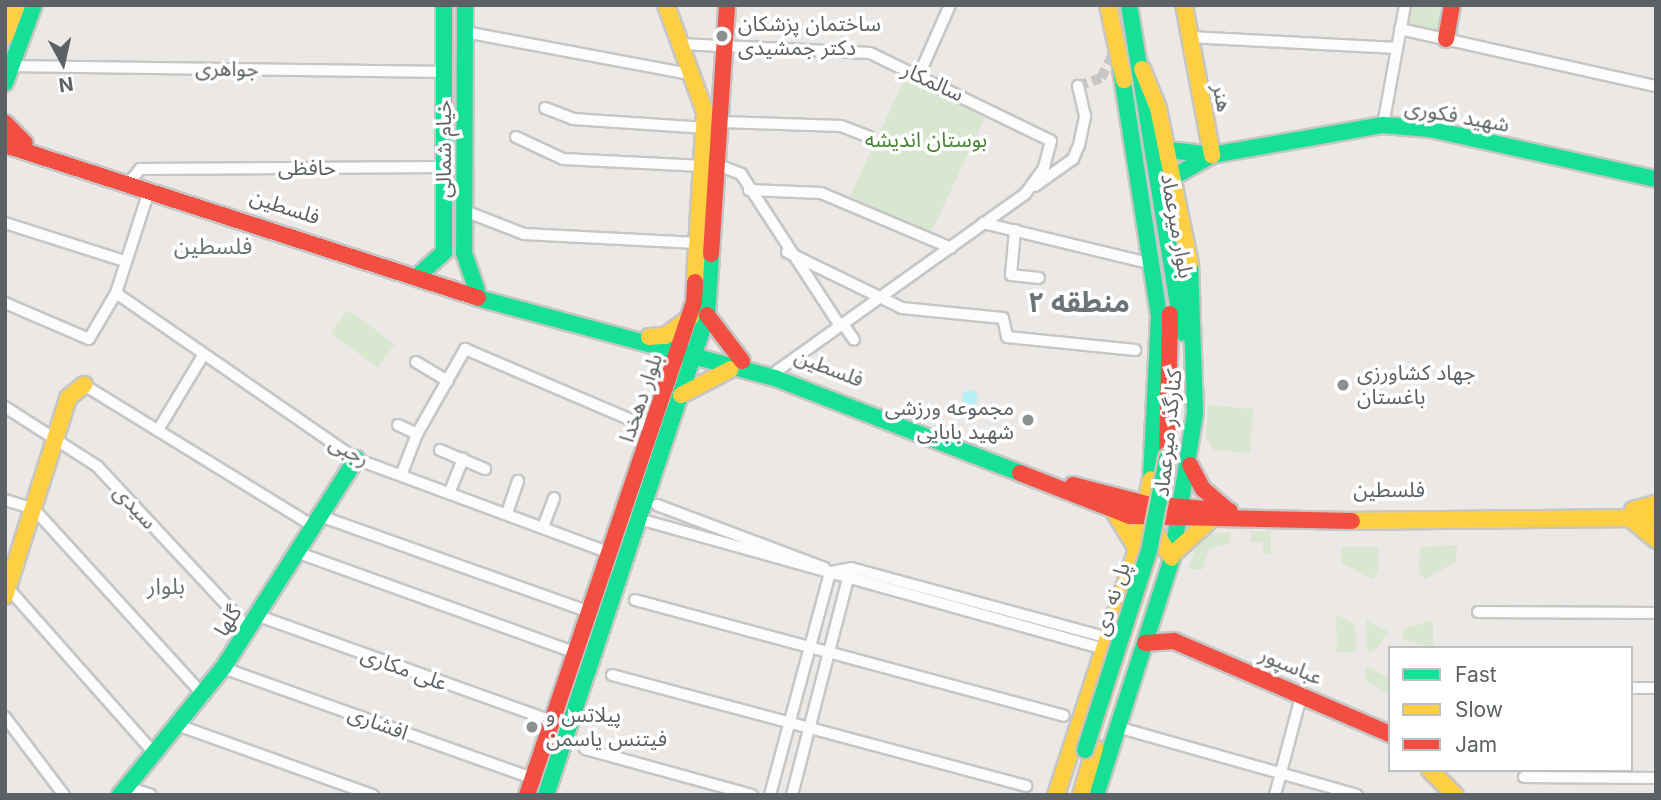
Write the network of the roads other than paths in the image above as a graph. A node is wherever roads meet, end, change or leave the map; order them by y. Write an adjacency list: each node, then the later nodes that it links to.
1 (34, 5): 21 (main road)
2 (444, 5): 24 (main road, خیام شمالی)
3 (465, 5): 14 (main road, خیام شمالی)
4 (666, 5): 18 (main road, بلوار دهخدا)
5 (727, 5): 19 (main road, بلوار دهخدا)
6 (950, 5): 26 (street)
7 (1108, 5): 22 (main road, بلوار میرعماد)
8 (1129, 5): 23 (main road, بلوار میرعماد)
9 (1184, 5): 16 (main road, هنر)
10 (1405, 5): 13 (street)
11 (1452, 5): 17 (main road)
12 (16, 6): 15 (main road)
13 (1400, 29): 17 (street); 20 (street)
14 (465, 32): 25 (street); 50 (main road, خیام شمالی)
15 (5, 36)
16 (1189, 37): 20 (street); 41 (main road, هنر)
17 (1446, 39): 29 (street)
18 (680, 44): 19 (street, سالمکار); 25 (main road, بلوار دهخدا)
19 (725, 48): 26 (street, سالمکار); 32 (main road, بلوار دهخدا)
20 (1397, 48): 33 (street)
21 (11, 66): 24 (street, جواهری); 27 (main road)
22 (1121, 69): 53 (main road, کنارگذر میرعماد); 91 (main road, بلوار میرعماد)
23 (1142, 69): 39 (main road, کنارگذر میرعماد); 91 (main road, بلوار میرعماد)
24 (443, 72): 43 (main road, خیام شمالی)
25 (690, 74): 32 (main road, بلوار دهخدا)
26 (919, 75): 47 (street, سالمکار)
27 (5, 83)
28 (1078, 86): 47 (street)
29 (1656, 86)
30 (545, 108): 32 (street)
31 (5, 123): 38 (main road)
32 (713, 125): 36 (street); 42 (main road, بلوار دهخدا)
33 (1383, 125): 41 (main road, شهید فکوری); 46 (main road, شهید فکوری)
34 (5, 136): 38 (main road, فلسطین)
35 (516, 137): 42 (street)
36 (869, 137)
37 (5, 145): 38 (main road, فلسطین)
38 (24, 147): 40 (main road); 45 (main road, فلسطین); 49 (main road, فلسطین)
39 (1167, 150): 41 (main road); 44 (main road, کنارگذر میرعماد)
40 (5, 151)
41 (1212, 155): 44 (main road, شهید فکوری)
42 (711, 166): 48 (street); 55 (main road, بلوار دهخدا); 69 (main road, بلوار دهخدا)
43 (444, 167): 45 (street, حافظی); 57 (main road, خیام شمالی)
44 (1173, 177): 91 (main road, کنارگذر میرعماد)
45 (132, 179): 63 (main road, فلسطین)
46 (1656, 179)
47 (1029, 189): 52 (street)
48 (749, 190): 56 (street); 58 (street)
49 (148, 194): 66 (street); 72 (main road, فلسطین)
50 (465, 211): 55 (street); 60 (main road, خیام شمالی)
51 (5, 223): 61 (street)
52 (983, 223): 54 (street); 56 (street)
53 (1147, 228): 59 (street); 62 (main road, کنارگذر میرعماد)
54 (1015, 230): 59 (street); 64 (street)
55 (698, 243): 69 (main road, بلوار دهخدا)
56 (951, 248): 67 (street)
57 (444, 252): 60 (main road); 63 (main road)
58 (787, 252): 67 (street); 70 (street)
59 (1124, 252): 62 (street)
60 (464, 253): 65 (main road, خیام شمالی)
61 (121, 260)
62 (1154, 264): 91 (main road, کنارگذر میرعماد)
63 (421, 273): 65 (main road, فلسطین)
64 (1039, 278)
65 (477, 290): 72 (main road, فلسطین)
66 (116, 293): 68 (street); 75 (street, رجبی)
67 (887, 296): 70 (street); 73 (street)
68 (5, 303)
69 (699, 316): 72 (main road); 74 (main road, بلوار دهخدا); 77 (main road)
70 (841, 325): 71 (street); 78 (street)
71 (854, 340)
72 (648, 342): 74 (main road, فلسطین); 81 (main road)
73 (1135, 350)
74 (688, 352): 77 (main road, فلسطین); 81 (main road, بلوار دهخدا)
75 (202, 357): 85 (street); 89 (street, رجبی)
76 (416, 362): 79 (street)
77 (741, 365): 78 (main road, فلسطین); 81 (main road)
78 (776, 374): 102 (main road, فلسطین); 103 (main road, فلسطین)
79 (448, 381): 84 (street); 86 (street)
80 (84, 385): 85 (street); 87 (main road)
81 (675, 389): 84 (main road, بلوار دهخدا); 109 (main road, بلوار دهخدا)
82 (5, 407): 87 (street, سیدی)
83 (398, 425): 86 (street)
84 (653, 429): 116 (main road, بلوار دهخدا)
85 (158, 430): 110 (street)
86 (417, 434): 93 (street)
87 (56, 438): 100 (main road); 126 (street, سیدی)
88 (440, 450): 90 (street)
89 (356, 459): 93 (street, رجبی); 110 (main road, گلها)
90 (463, 460): 92 (street); 95 (street)
91 (1172, 461): 103 (main road, کنارگذر میرعماد); 104 (main road); 107 (main road, کنارگذر میرعماد); 148 (main road, پل نه دی, bridge)
92 (485, 469)
93 (402, 473): 95 (street, رجبی)
94 (518, 481): 105 (street)
95 (450, 491): 105 (street, رجبی)
96 (554, 498): 112 (street)
97 (5, 499): 100 (street)
98 (1656, 504): 106 (main road)
99 (657, 505): 118 (street)
100 (34, 509): 120 (main road); 138 (street)
101 (1656, 510): 106 (main road, فلسطین)
102 (1114, 511): 103 (main road, فلسطین); 114 (main road)
103 (1146, 511): 107 (main road, فلسطین); 114 (main road, کنارگذر میرعماد)
104 (1228, 511): 106 (main road, فلسطین); 107 (main road, فلسطین)
105 (506, 513): 112 (street, رجبی)
106 (1631, 513): 108 (main road, فلسطین); 111 (main road, فلسطین); 113 (main road)
107 (1181, 514): 111 (main road, فلسطین); 117 (main road, کنارگذر میرعماد)
108 (1656, 518)
109 (639, 519): 118 (street); 161 (main road, بلوار دهخدا)
110 (316, 521): 115 (main road, گلها); 122 (street)
111 (1209, 521): 117 (main road)
112 (543, 527): 116 (street, رجبی)
113 (1656, 540)
114 (1138, 550): 117 (main road); 128 (main road, کنارگذر میرعماد)
115 (296, 552): 126 (main road, گلها); 131 (street)
116 (610, 554): 122 (main road, بلوار دهخدا)
117 (1172, 558): 125 (main road, کنارگذر میرعماد)
118 (830, 572): 119 (street); 130 (street)
119 (849, 573): 128 (street); 132 (street)
120 (7, 592): 149 (street)
121 (635, 600): 130 (street)
122 (590, 612): 131 (main road, بلوار دهخدا)
123 (1478, 612): 124 (street)
124 (1656, 613)
125 (1153, 617): 127 (main road); 129 (main road, کنارگذر میرعماد)
126 (252, 622): 133 (main road, گلها); 141 (street, علی مکاری)
127 (1174, 641): 129 (main road); 137 (main road, عباسپور)
128 (1104, 642): 165 (main road, کنارگذر میرعماد)
129 (1145, 643): 144 (main road, کنارگذر میرعماد)
130 (810, 646): 132 (street); 142 (street)
131 (576, 653): 141 (main road, بلوار دهخدا)
132 (829, 653): 139 (street); 145 (street)
133 (223, 668): 138 (main road, گلها); 153 (street, افشاری)
134 (612, 675): 142 (street)
135 (1633, 688): 136 (street)
136 (1656, 688)
137 (1302, 693): 146 (main road, عباسپور); 151 (street)
138 (204, 696): 143 (main road, گلها)
139 (1063, 716)
140 (5, 717): 157 (street)
141 (552, 721): 153 (main road, بلوار دهخدا)
142 (790, 723): 145 (street); 163 (street)
143 (180, 726): 149 (main road, گلها); 159 (street)
144 (1117, 727): 151 (street); 168 (main road, کنارگذر میرعماد)
145 (809, 731): 155 (street); 164 (street)
146 (1388, 733)
147 (585, 749): 162 (street)
148 (1090, 749): 166 (main road); 167 (main road)
149 (155, 754): 156 (main road, گلها)
150 (1432, 772): 171 (main road)
151 (1280, 773): 169 (street); 170 (street)
152 (1524, 777): 154 (street)
153 (532, 778): 160 (main road, بلوار دهخدا)
154 (1656, 778)
155 (1027, 786)
156 (123, 791): 158 (street)
157 (64, 795)
158 (150, 795)
159 (373, 795)
160 (527, 795)
161 (546, 795)
162 (752, 795)
163 (770, 795)
164 (793, 795)
165 (1056, 795)
166 (1069, 795)
167 (1081, 795)
168 (1096, 795)
169 (1275, 795)
170 (1357, 795)
171 (1455, 795)

